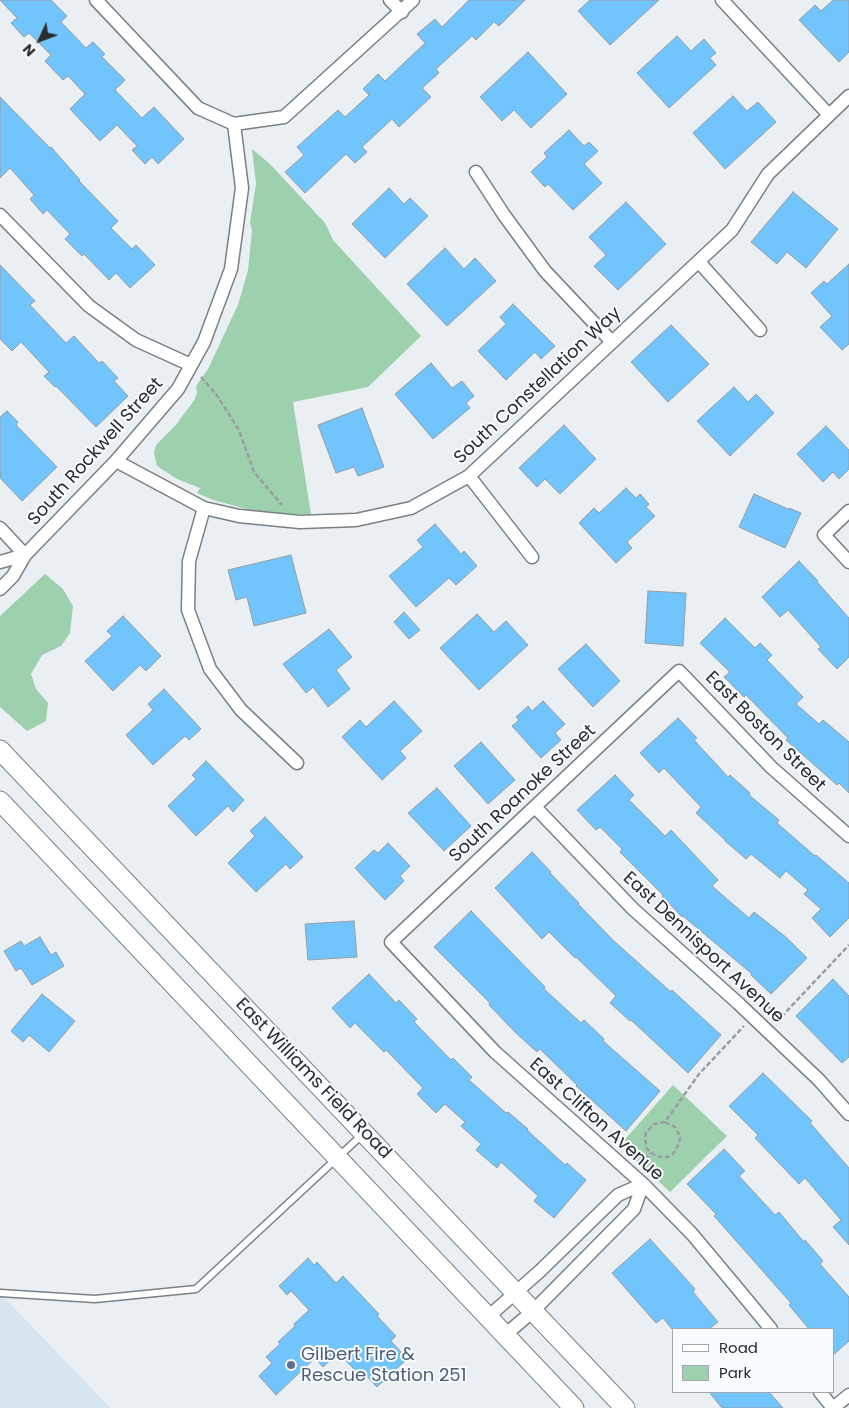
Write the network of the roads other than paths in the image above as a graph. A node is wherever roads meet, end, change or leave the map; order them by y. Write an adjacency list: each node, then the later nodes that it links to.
1 (96, 0): 8 (street)
2 (390, 0): 5 (street)
3 (413, 0): 5 (street)
4 (722, 0): 7 (street)
5 (402, 12): 8 (street)
6 (849, 96): 7 (street, South Constellation Way)
7 (829, 115): 11 (street, South Constellation Way)
8 (234, 124): 14 (street, South Rockwell Street)
9 (476, 172): 13 (street)
10 (0, 215): 14 (street)
11 (699, 262): 12 (street); 13 (street, South Constellation Way)
12 (760, 330)
13 (612, 342): 16 (street, South Constellation Way)
14 (192, 365): 15 (street, South Rockwell Street)
15 (116, 461): 17 (street, South Constellation Way); 20 (street, South Rockwell Street)
16 (469, 476): 17 (street, South Constellation Way); 21 (street)
17 (204, 508): 27 (street)
18 (849, 512): 23 (street)
19 (0, 528): 20 (street)
20 (25, 555): 22 (street); 24 (street, South Rockwell Street)
21 (532, 557)
22 (0, 562)
23 (849, 562)
24 (0, 589)
25 (679, 671): 29 (street, South Roanoke Street); 30 (street, East Boston Street)
26 (0, 750): 33 (main road, East Williams Field Road)
27 (298, 762)
28 (0, 801): 34 (main road, East Williams Field Road)
29 (535, 807): 31 (street, South Roanoke Street); 32 (street, East Dennisport Avenue)
30 (849, 836)
31 (391, 942): 35 (street, East Clifton Avenue)
32 (849, 1114)
33 (364, 1133): 34 (lane); 36 (main road, East Williams Field Road)
34 (337, 1157): 37 (lane); 39 (main road, East Williams Field Road)
35 (642, 1184): 36 (street); 38 (street); 40 (street, East Clifton Avenue)
36 (515, 1292): 38 (main road, East Williams Field Road); 39 (street)
37 (0, 1293)
38 (533, 1311): 41 (street); 45 (main road, East Williams Field Road)
39 (488, 1317): 41 (main road, East Williams Field Road)
40 (769, 1328)
41 (505, 1335): 44 (main road, East Williams Field Road)
42 (821, 1393): 46 (street)
43 (849, 1394): 46 (street)
44 (574, 1408)
45 (625, 1408)
46 (833, 1408)

